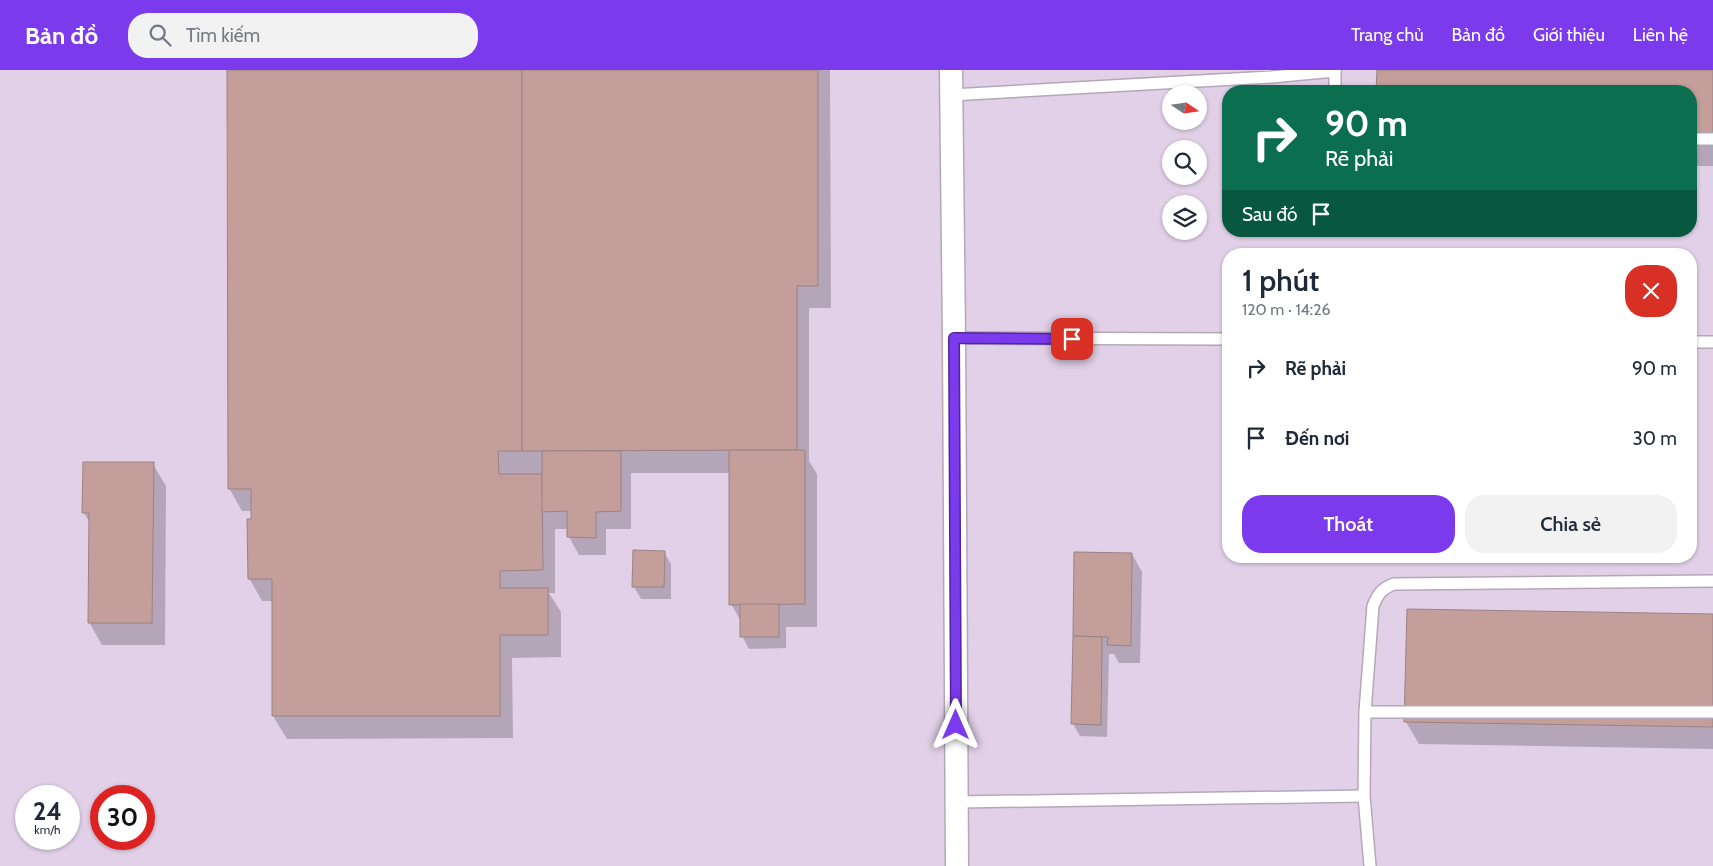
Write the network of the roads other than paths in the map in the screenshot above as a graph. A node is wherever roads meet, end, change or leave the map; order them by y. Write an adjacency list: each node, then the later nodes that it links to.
1 (951, 70): 4 (street)
2 (1335, 70): 3 (lane); 4 (lane)
3 (1336, 85)
4 (951, 95): 7 (street)
5 (1697, 139): 6 (lane)
6 (1713, 139)
7 (954, 338): 8 (lane); 15 (street)
8 (1222, 339)
9 (1697, 342): 10 (lane)
10 (1713, 342)
11 (1713, 582): 12 (lane)
12 (1365, 712): 13 (lane); 14 (lane)
13 (1713, 712)
14 (1364, 796): 15 (lane); 17 (lane)
15 (957, 802): 16 (street)
16 (957, 866)
17 (1370, 866)

